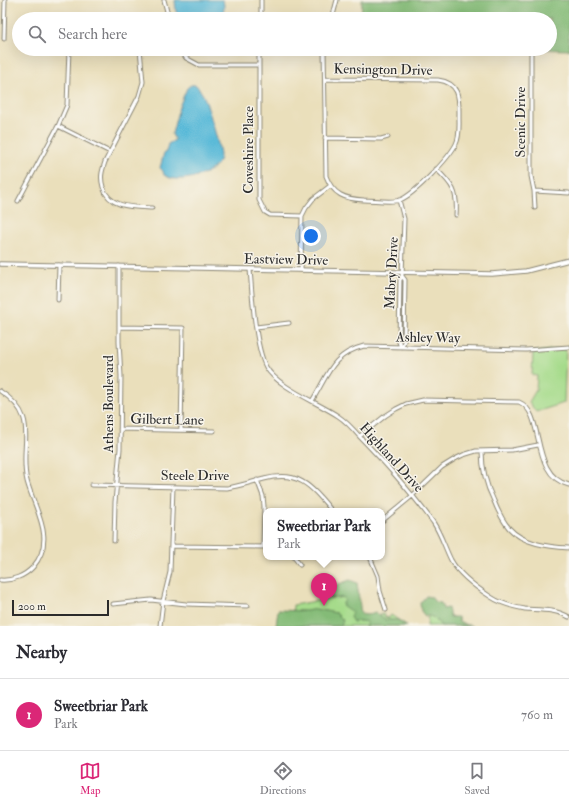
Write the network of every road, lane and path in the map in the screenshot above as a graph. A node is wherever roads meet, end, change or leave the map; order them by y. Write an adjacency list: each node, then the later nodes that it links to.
1 (5, 0): 8 (street)
2 (164, 0): 5 (street)
3 (261, 0): 6 (street)
4 (337, 0): 7 (street)
5 (168, 12)
6 (261, 12)
7 (335, 12)
8 (4, 39)
9 (69, 56): 17 (street)
10 (140, 56): 20 (street)
11 (185, 56): 15 (street)
12 (260, 56): 15 (street, Coveshire Place)
13 (324, 56): 16 (street, Kensington Drive)
14 (530, 56): 23 (street, Scenic Drive)
15 (259, 65): 30 (street, Coveshire Place)
16 (325, 79): 19 (street, Kensington Drive); 21 (street, Kensington Drive)
17 (58, 126): 20 (street); 26 (street)
18 (388, 137): 19 (street)
19 (326, 138): 22 (street, Kensington Drive)
20 (110, 152): 27 (street)
21 (436, 169): 25 (street, Kensington Drive); 29 (street)
22 (330, 186): 25 (street); 30 (street)
23 (534, 191): 24 (street); 28 (street, Scenic Drive)
24 (569, 192)
25 (399, 200): 37 (street, Mabry Drive)
26 (18, 202)
27 (152, 208)
28 (536, 208)
29 (456, 215)
30 (302, 216): 36 (street)
31 (569, 260): 37 (street, Eastview Drive)
32 (0, 264): 33 (street, Eastview Drive)
33 (59, 265): 34 (street, Eastview Drive); 38 (street)
34 (120, 266): 35 (street, Eastview Drive); 40 (street, Athens Boulevard)
35 (250, 269): 36 (street, Eastview Drive); 41 (street, Highland Drive)
36 (301, 270): 37 (street, Eastview Drive)
37 (402, 274): 42 (street, Mabry Drive)
38 (58, 300)
39 (289, 323): 41 (street)
40 (119, 326): 46 (street, Athens Boulevard); 47 (street)
41 (256, 327): 45 (street, Highland Drive)
42 (402, 347): 43 (street, Ashley Way); 45 (street, Ashley Way)
43 (569, 347)
44 (0, 391): 68 (street)
45 (312, 401): 49 (street, Highland Drive)
46 (120, 429): 47 (street, Gilbert Lane); 54 (street, Athens Boulevard)
47 (181, 430): 48 (street, Gilbert Lane)
48 (214, 431)
49 (360, 436): 50 (street); 57 (street, Highland Drive)
50 (538, 445): 51 (street); 55 (street)
51 (482, 451): 57 (street); 64 (street)
52 (257, 480): 56 (street, Steele Drive); 58 (street); 59 (street, Steele Drive)
53 (91, 485): 54 (street, Steele Drive)
54 (117, 485): 56 (street, Steele Drive); 61 (street, Athens Boulevard)
55 (569, 485)
56 (173, 487): 62 (street)
57 (412, 496): 60 (street); 73 (street, Highland Drive)
58 (264, 508)
59 (329, 508)
60 (385, 518)
61 (114, 541)
62 (172, 546): 63 (street); 69 (street)
63 (263, 547)
64 (569, 548)
65 (296, 560): 67 (street)
66 (371, 560): 72 (street)
67 (300, 565)
68 (0, 580)
69 (163, 602): 70 (street); 71 (street); 74 (street)
70 (113, 604)
71 (248, 606)
72 (386, 610)
73 (569, 617)
74 (160, 626)

